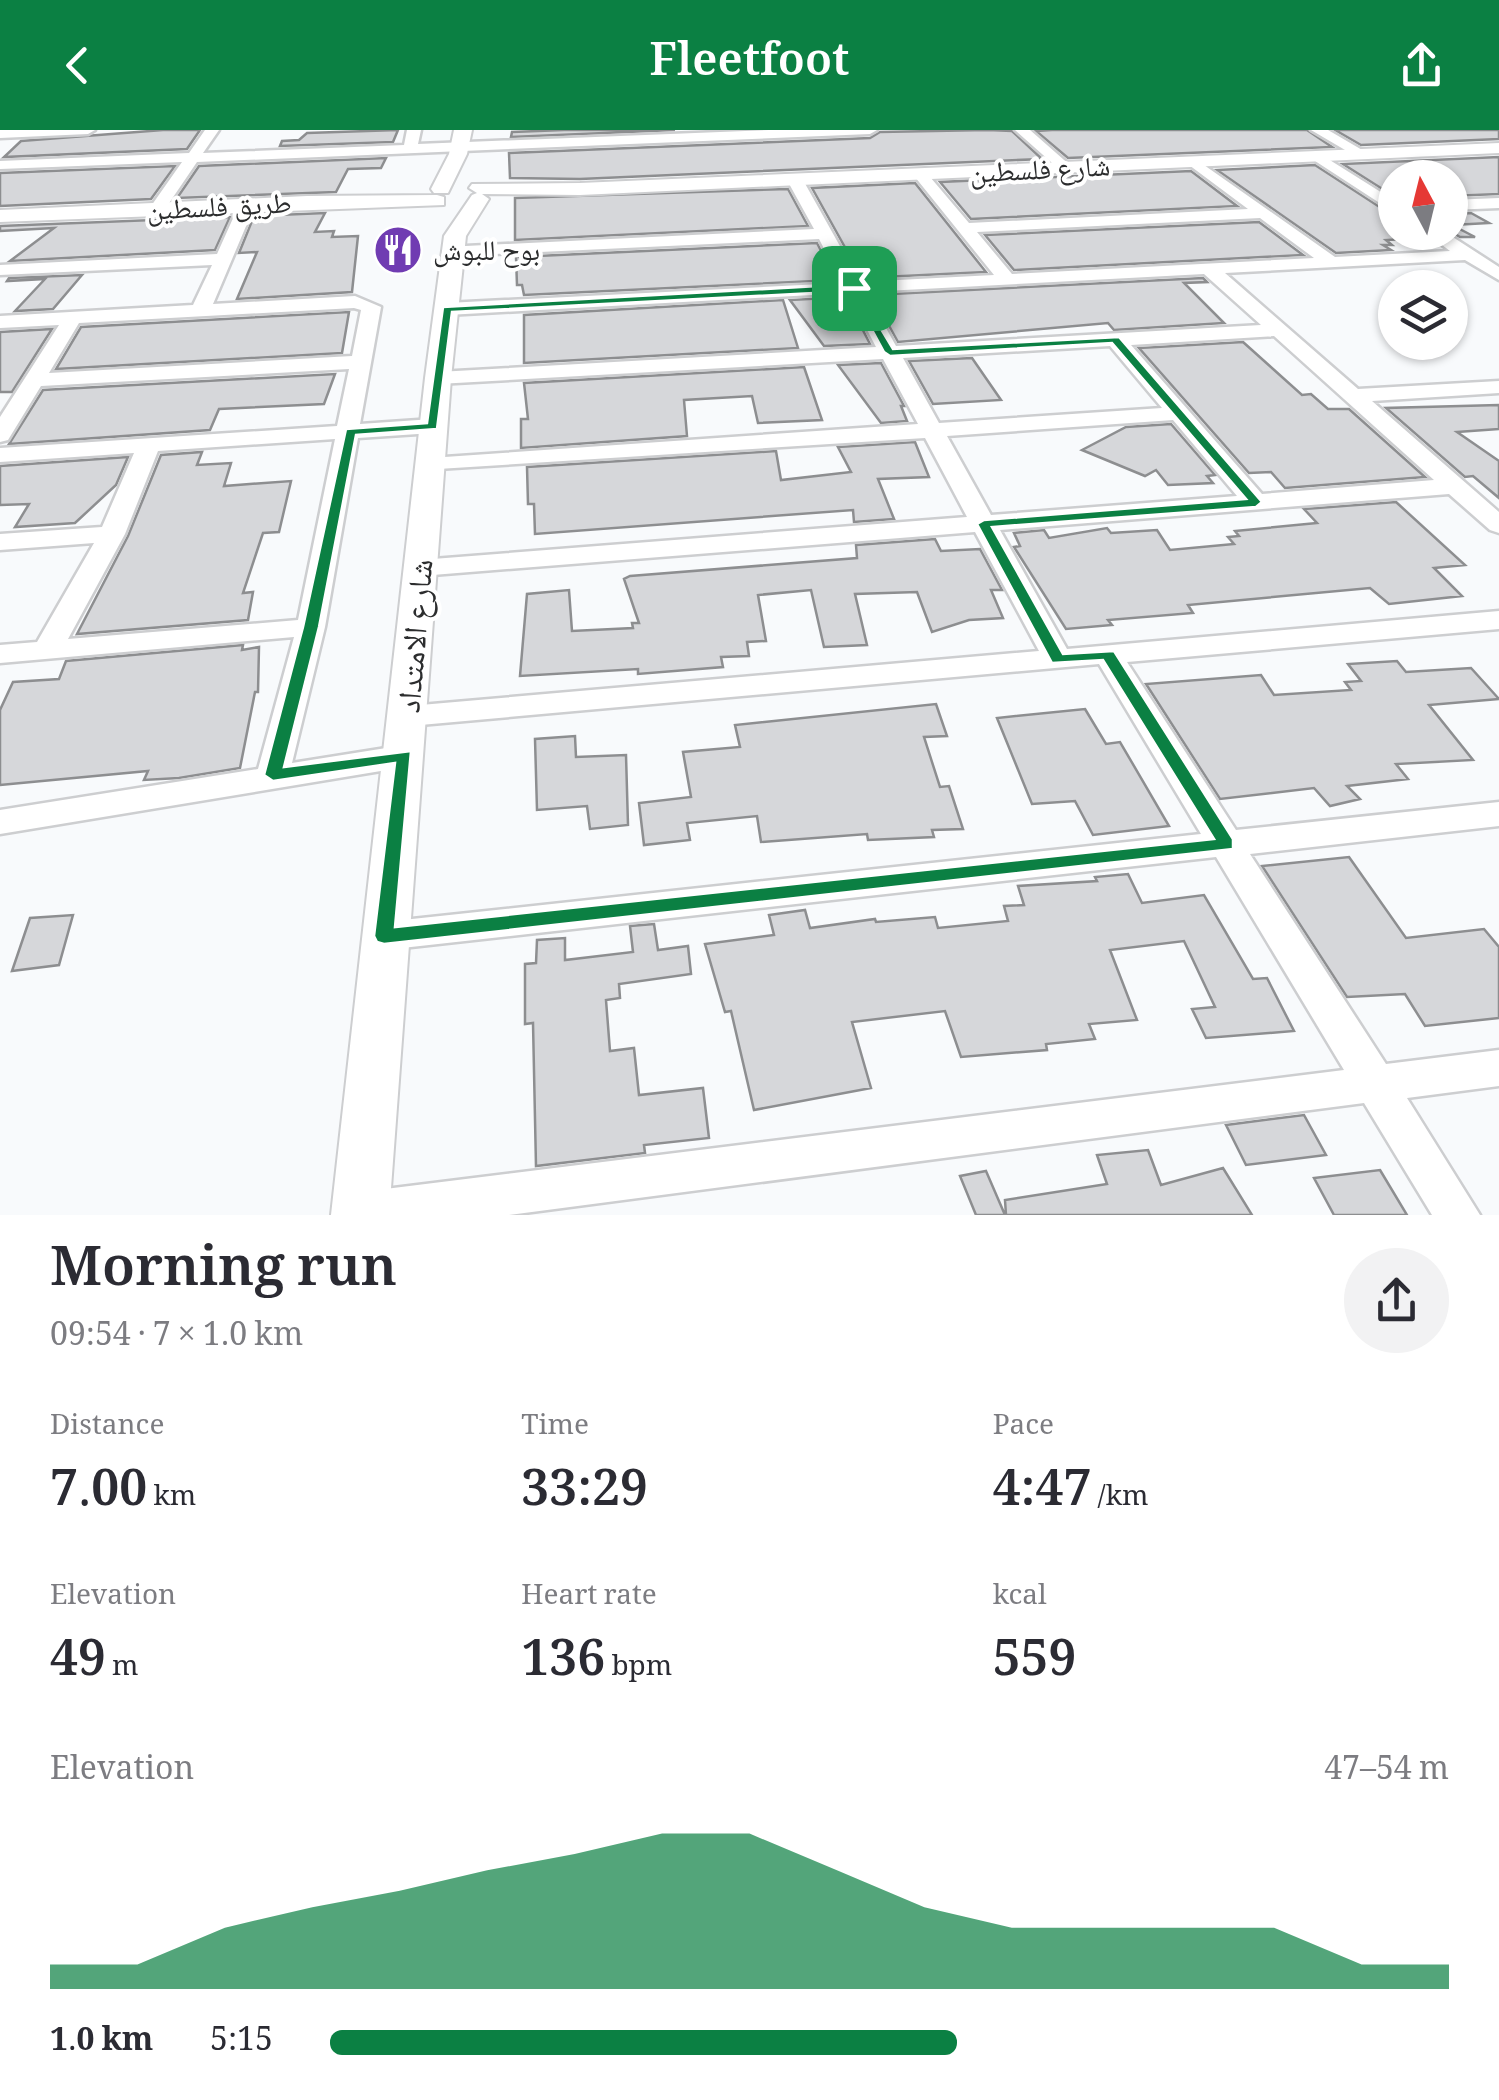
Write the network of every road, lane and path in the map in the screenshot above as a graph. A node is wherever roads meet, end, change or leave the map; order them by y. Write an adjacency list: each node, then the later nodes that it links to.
1 (88, 130): 8 (street)
2 (212, 130): 15 (street)
3 (414, 130): 11 (street)
4 (870, 130): 7 (street)
5 (1022, 130): 18 (street)
6 (1318, 130): 13 (street)
7 (789, 132): 9 (street); 12 (street)
8 (1, 135)
9 (460, 144): 11 (street); 21 (street); 27 (street, شارع الامتداد)
10 (1499, 148): 13 (street, شارع فلسطين)
11 (410, 149): 15 (street)
12 (799, 149)
13 (1362, 154): 14 (street, شارع فلسطين)
14 (1317, 156): 16 (street, شارع فلسطين); 22 (street)
15 (193, 158): 17 (street); 26 (street)
16 (1194, 162): 18 (street, شارع فلسطين); 28 (street)
17 (0, 165)
18 (1065, 168): 19 (street, شارع فلسطين)
19 (920, 174): 20 (street, شارع فلسطين); 30 (street)
20 (807, 175): 21 (street, شارع فلسطين); 31 (street)
21 (479, 193): 27 (street, شارع الامتداد); 27 (street, طريق فلسطين)
22 (1378, 196)
23 (1499, 203): 25 (street)
24 (247, 204): 26 (street, طريق فلسطين); 27 (street, طريق فلسطين); 34 (street)
25 (1468, 204)
26 (157, 208): 29 (street, طريق فلسطين)
27 (445, 212): 31 (street); 41 (street, شارع الامتداد)
28 (1262, 213): 30 (street); 35 (street)
29 (2, 218)
30 (966, 228): 39 (street)
31 (825, 234): 40 (street)
32 (1459, 250): 33 (street)
33 (1468, 256): 35 (street); 38 (street)
34 (224, 259): 37 (street); 42 (street)
35 (1331, 262): 36 (street)
36 (1208, 268): 39 (street); 45 (street)
37 (0, 270)
38 (1499, 274)
39 (1007, 279): 40 (street)
40 (854, 288): 41 (street); 47 (street)
41 (447, 309): 49 (street, شارع الامتداد)
42 (201, 310): 43 (street); 48 (street)
43 (73, 318): 44 (street); 50 (street)
44 (0, 322)
45 (1280, 330): 46 (street); 52 (street)
46 (1115, 339): 47 (street); 53 (street)
47 (890, 352): 49 (street); 54 (street)
48 (359, 362): 50 (street); 55 (street)
49 (438, 378): 58 (street, شارع الامتداد)
50 (34, 380): 56 (street)
51 (1499, 386): 52 (street)
52 (1354, 396): 60 (street)
53 (1180, 412): 54 (street); 61 (street)
54 (931, 428): 58 (street); 62 (street)
55 (350, 432): 57 (street); 58 (street); 68 (street)
56 (0, 435)
57 (149, 445): 59 (street); 64 (street)
58 (431, 445): 66 (street, شارع الامتداد)
59 (0, 455)
60 (1457, 486): 61 (street); 63 (street)
61 (1256, 502): 62 (street)
62 (984, 524): 66 (street); 72 (street)
63 (1499, 525)
64 (112, 534): 65 (street); 69 (street)
65 (0, 542)
66 (420, 568): 73 (street, شارع الامتداد)
67 (1499, 620): 71 (street)
68 (311, 627): 69 (street); 75 (street)
69 (47, 651): 70 (street)
70 (0, 654)
71 (1108, 655): 72 (street); 78 (street)
72 (1058, 660): 73 (street)
73 (409, 716): 74 (street, شارع الامتداد)
74 (405, 756): 75 (street); 79 (street, شارع الامتداد)
75 (273, 775): 77 (street)
76 (1499, 814): 78 (street)
77 (0, 822)
78 (1226, 844): 79 (street); 81 (street)
79 (384, 936): 82 (street, شارع الامتداد)
80 (1499, 1068): 81 (street)
81 (1376, 1084): 82 (street); 83 (street)
82 (361, 1214)
83 (1457, 1215)

